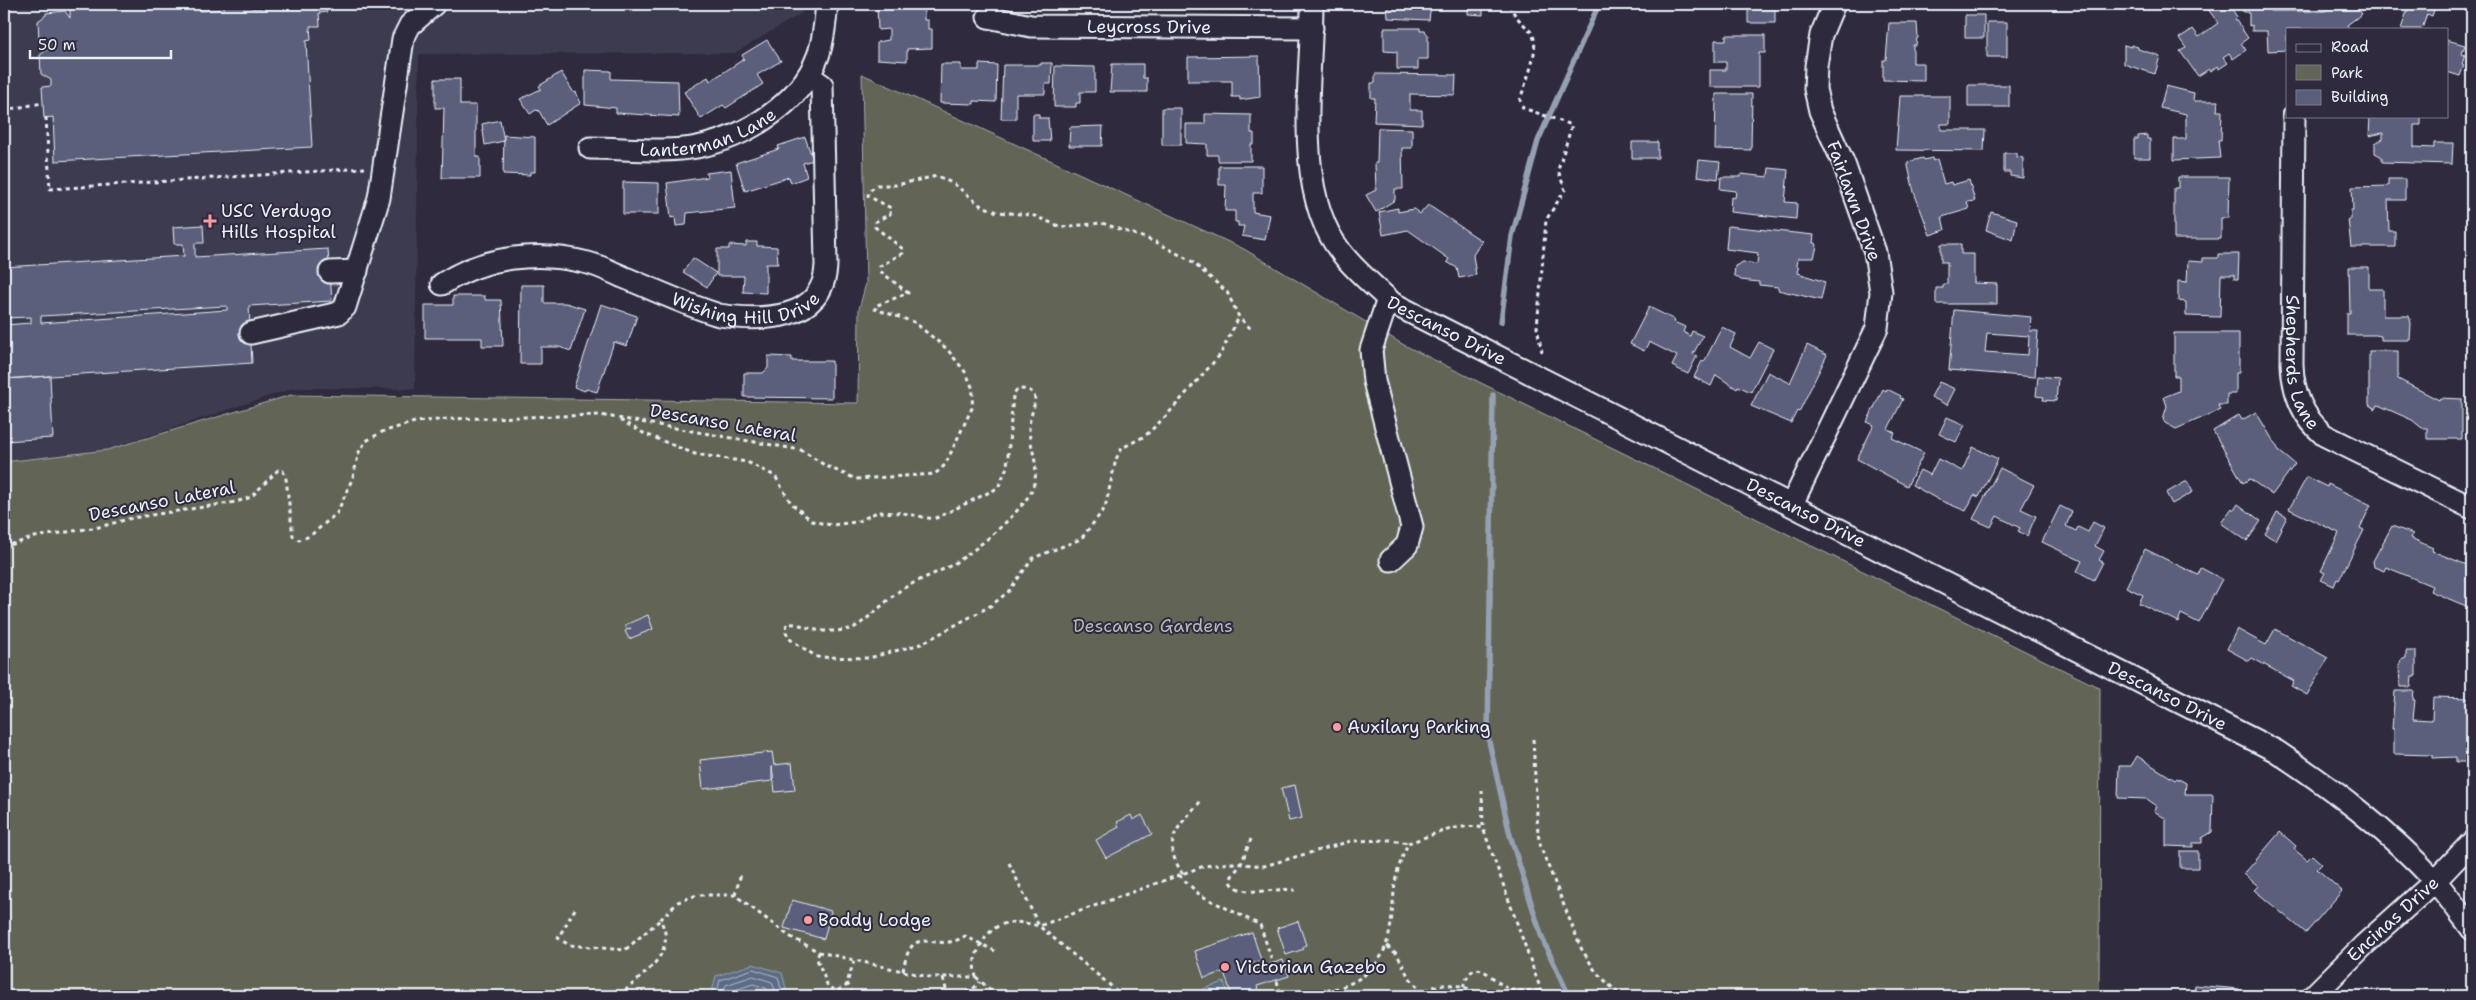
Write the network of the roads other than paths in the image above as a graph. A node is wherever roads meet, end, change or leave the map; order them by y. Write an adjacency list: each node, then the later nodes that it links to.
1 (434, 4): 10 (street)
2 (827, 4): 7 (street)
3 (1312, 4): 6 (street, Descanso Drive)
4 (1834, 4): 15 (street, Fairlawn Drive)
5 (988, 17): 6 (street, Leycross Drive)
6 (1312, 28): 13 (street, Descanso Drive)
7 (809, 76): 9 (street, Lanterman Lane); 12 (street, Wishing Hill Drive)
8 (2294, 118): 16 (street, Shepherds Lane)
9 (590, 148)
10 (357, 271): 11 (street); 14 (street)
11 (330, 272)
12 (442, 284)
13 (1388, 299): 15 (street, Descanso Drive); 17 (street)
14 (251, 333)
15 (1792, 504): 19 (street, Descanso Drive)
16 (2472, 508)
17 (1391, 560)
18 (2472, 842): 19 (street, Encinas Drive)
19 (2435, 881): 20 (street, Descanso Drive); 21 (street, Encinas Drive)
20 (2472, 929)
21 (2313, 996)

